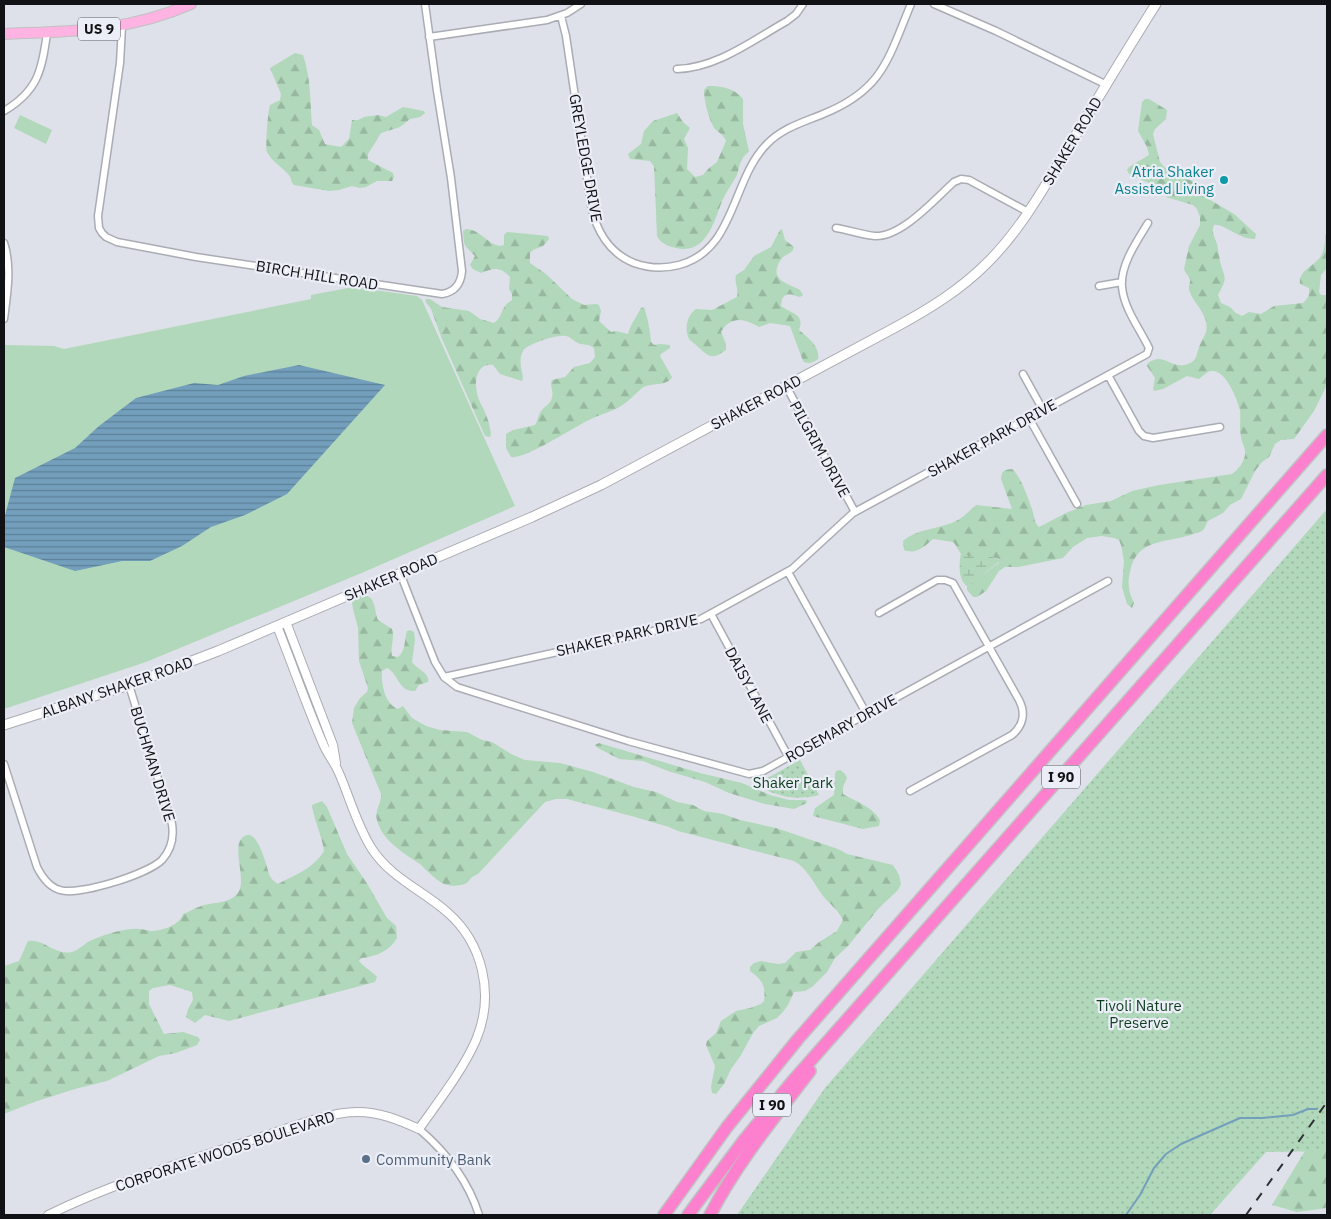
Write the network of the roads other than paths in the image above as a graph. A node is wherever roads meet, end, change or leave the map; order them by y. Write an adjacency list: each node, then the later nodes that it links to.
1 (191, 4): 9 (main road, US 9)
2 (425, 4): 12 (street, BIRCH HILL ROAD)
3 (581, 4): 8 (street)
4 (804, 4): 13 (street)
5 (911, 4): 8 (street, GREYLEDGE DRIVE)
6 (934, 4): 14 (street)
7 (1156, 4): 14 (main road, SHAKER ROAD)
8 (560, 16): 12 (street)
9 (122, 26): 10 (main road, US 9); 12 (street, BIRCH HILL ROAD)
10 (47, 32): 11 (main road, US 9); 15 (street)
11 (4, 34)
12 (429, 37)
13 (677, 69)
14 (1106, 85): 16 (main road, SHAKER ROAD)
15 (4, 111)
16 (1028, 212): 18 (street); 25 (main road, SHAKER ROAD)
17 (1148, 223): 20 (street)
18 (836, 228)
19 (4, 243): 22 (street)
20 (1122, 282): 21 (street); 24 (street, SHAKER PARK DRIVE)
21 (1099, 286)
22 (4, 319)
23 (1023, 374): 26 (street)
24 (1108, 375): 26 (street, SHAKER PARK DRIVE); 28 (street)
25 (786, 386): 32 (street, PILGRIM DRIVE); 34 (main road, SHAKER ROAD)
26 (1043, 410): 27 (street, SHAKER PARK DRIVE)
27 (1029, 418): 31 (street); 32 (street, SHAKER PARK DRIVE)
28 (1220, 427)
29 (1327, 435): 54 (highway, I 90)
30 (1327, 475): 50 (highway, I 90)
31 (1077, 504)
32 (855, 512): 33 (street, SHAKER PARK DRIVE)
33 (788, 572): 37 (street, SHAKER PARK DRIVE); 44 (street)
34 (400, 573): 38 (main road, SHAKER ROAD); 42 (street)
35 (1108, 581): 41 (street, ROSEMARY DRIVE)
36 (879, 613): 41 (street)
37 (710, 614): 42 (street, SHAKER PARK DRIVE); 46 (street, DAISY LANE)
38 (286, 622): 39 (main road, SHAKER ROAD); 48 (street)
39 (277, 626): 40 (main road, SHAKER ROAD); 48 (street)
40 (230, 646): 43 (main road, ALBANY SHAKER ROAD)
41 (989, 647): 44 (street, ROSEMARY DRIVE); 49 (street)
42 (444, 676): 46 (street, ROSEMARY DRIVE)
43 (129, 685): 45 (main road, ALBANY SHAKER ROAD); 47 (street, BUCHMAN DRIVE)
44 (866, 713): 46 (street, ROSEMARY DRIVE)
45 (4, 726)
46 (788, 756)
47 (4, 764)
48 (338, 770): 51 (street)
49 (910, 791)
50 (865, 1000): 55 (highway, I 90); 56 (highway)
51 (419, 1129): 52 (street, CORPORATE WOODS BOULEVARD); 53 (street, CORPORATE WOODS BOULEVARD)
52 (48, 1215)
53 (478, 1215)
54 (664, 1215)
55 (688, 1215)
56 (710, 1215)

